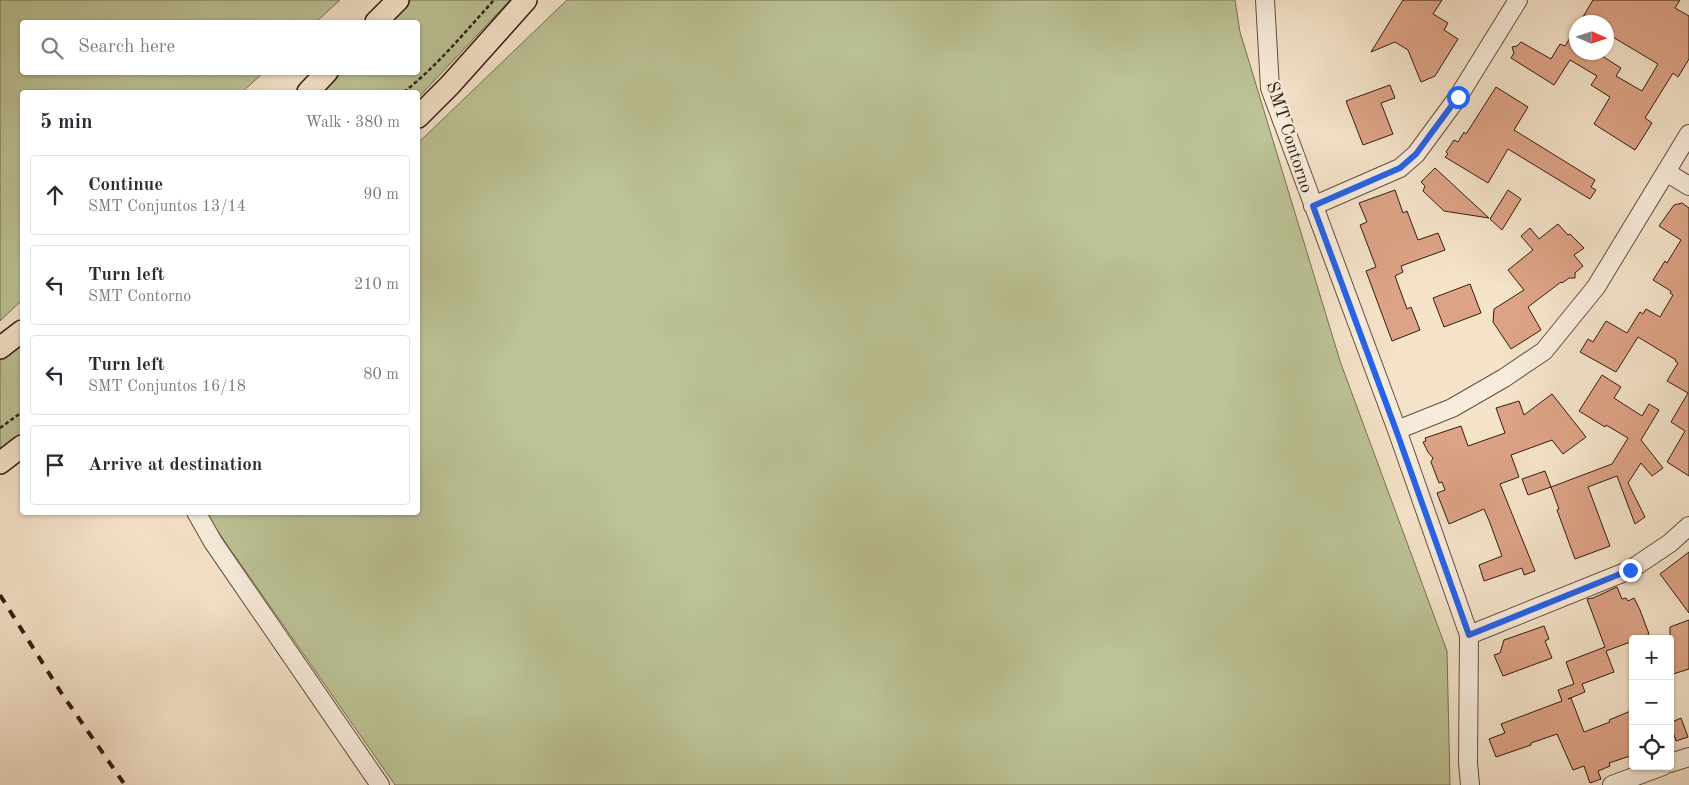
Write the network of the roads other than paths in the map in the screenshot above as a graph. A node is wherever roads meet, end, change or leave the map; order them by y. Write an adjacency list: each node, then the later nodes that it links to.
1 (398, 0): 5 (main road)
2 (526, 0): 8 (main road)
3 (1265, 0): 12 (street, SMT Contorno)
4 (1518, 0): 12 (street)
5 (378, 20)
6 (324, 75): 7 (main road)
7 (310, 90)
8 (420, 115)
9 (1689, 134): 10 (street)
10 (1666, 172): 11 (street); 15 (street)
11 (1689, 186)
12 (1313, 206): 15 (street, SMT Contorno)
13 (20, 333): 14 (main road)
14 (0, 348)
15 (1396, 430): 20 (street, SMT Contorno)
16 (20, 448): 17 (main road)
17 (0, 464)
18 (198, 515): 24 (street)
19 (1689, 526): 20 (street)
20 (1469, 635): 25 (street, SMT Contorno)
21 (1689, 757): 22 (street)
22 (1674, 763)
23 (1652, 770): 26 (street)
24 (380, 785)
25 (1470, 785)
26 (1612, 785)

